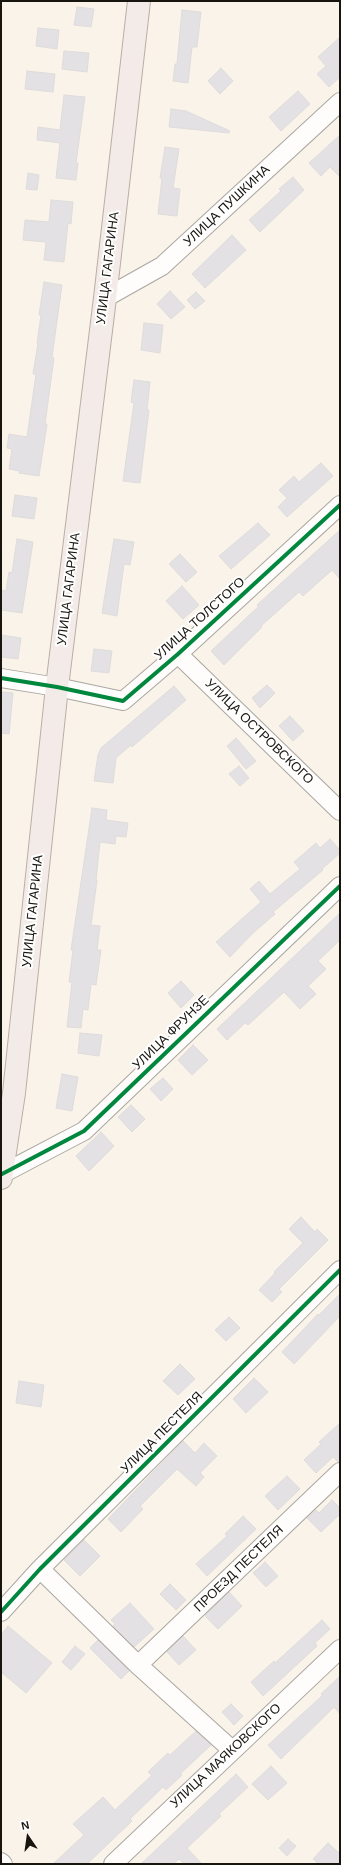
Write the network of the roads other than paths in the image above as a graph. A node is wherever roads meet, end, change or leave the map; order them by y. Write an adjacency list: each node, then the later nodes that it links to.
1 (139, 1): 3 (main road, УЛИЦА ГАГАРИНА)
2 (340, 102): 3 (street, УЛИЦА ПУШКИНА)
3 (105, 298): 7 (main road, УЛИЦА ГАГАРИНА)
4 (340, 506): 5 (street, УЛИЦА ТОЛСТОГО)
5 (178, 654): 7 (street, УЛИЦА ТОЛСТОГО); 8 (street, УЛИЦА ОСТРОВСКОГО)
6 (1, 678): 7 (street)
7 (56, 687): 10 (main road, УЛИЦА ГАГАРИНА)
8 (340, 811)
9 (340, 886): 11 (street, УЛИЦА ФРУНЗЕ)
10 (7, 1092): 11 (main road, УЛИЦА ГАГАРИНА)
11 (2, 1174): 12 (main road, УЛИЦА ГАГАРИНА)
12 (1, 1178)
13 (340, 1270): 15 (street, УЛИЦА ПЕСТЕЛЯ)
14 (340, 1472): 18 (street, ПРОЕЗД ПЕСТЕЛЯ)
15 (40, 1570): 16 (street, УЛИЦА ПЕСТЕЛЯ); 18 (street)
16 (1, 1612)
17 (340, 1649): 19 (street, УЛИЦА МАЯКОВСКОГО)
18 (138, 1665): 19 (street)
19 (232, 1750): 22 (street, УЛИЦА МАЯКОВСКОГО)
20 (1, 1862): 21 (street)
21 (4, 1864)
22 (113, 1864)

